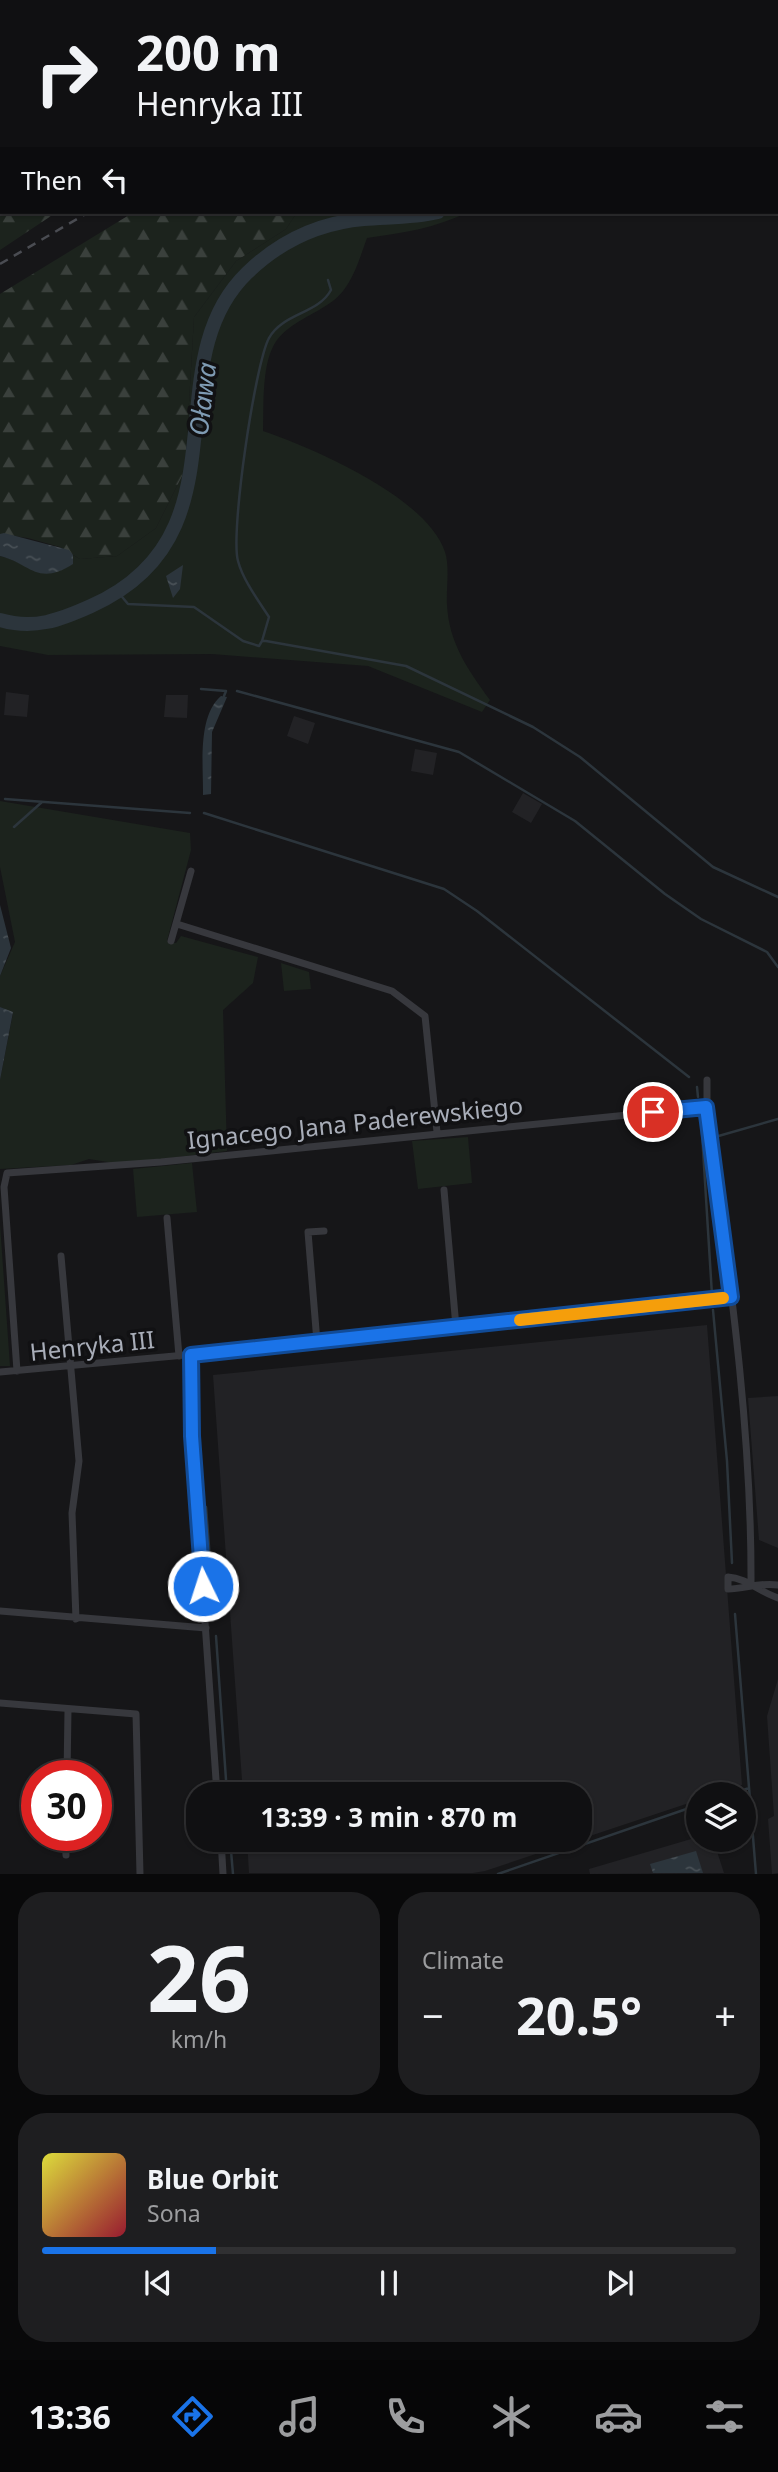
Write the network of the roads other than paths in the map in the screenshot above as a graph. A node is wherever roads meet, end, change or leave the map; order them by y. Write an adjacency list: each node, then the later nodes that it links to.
1 (191, 871): 2 (street)
2 (177, 924): 3 (street); 6 (street)
3 (171, 941)
4 (706, 1080): 5 (street)
5 (706, 1107): 6 (street, Ignacego Jana Paderewskiego); 11 (street)
6 (437, 1132): 17 (street, Ignacego Jana Paderewskiego)
7 (444, 1190): 12 (street)
8 (167, 1218): 15 (street)
9 (324, 1231): 13 (street)
10 (61, 1256): 16 (street)
11 (731, 1297): 12 (street, Henryka III); 20 (street)
12 (456, 1327): 13 (street, Henryka III)
13 (317, 1342): 14 (street, Henryka III)
14 (191, 1355): 15 (street, Henryka III); 24 (street)
15 (179, 1356): 16 (street, Henryka III)
16 (72, 1367): 17 (street, Henryka III); 23 (street)
17 (17, 1371): 18 (street, Henryka III)
18 (0, 1372)
19 (778, 1585): 20 (street)
20 (751, 1586): 21 (street)
21 (778, 1598)
22 (0, 1611): 23 (street)
23 (76, 1619): 24 (street)
24 (205, 1628): 28 (street)
25 (0, 1703): 26 (street)
26 (68, 1710): 27 (street); 32 (street)
27 (67, 1760)
28 (216, 1782)
29 (66, 1851): 31 (street)
30 (222, 1852): 33 (street)
31 (66, 1855)
32 (140, 1874)
33 (223, 1874)

